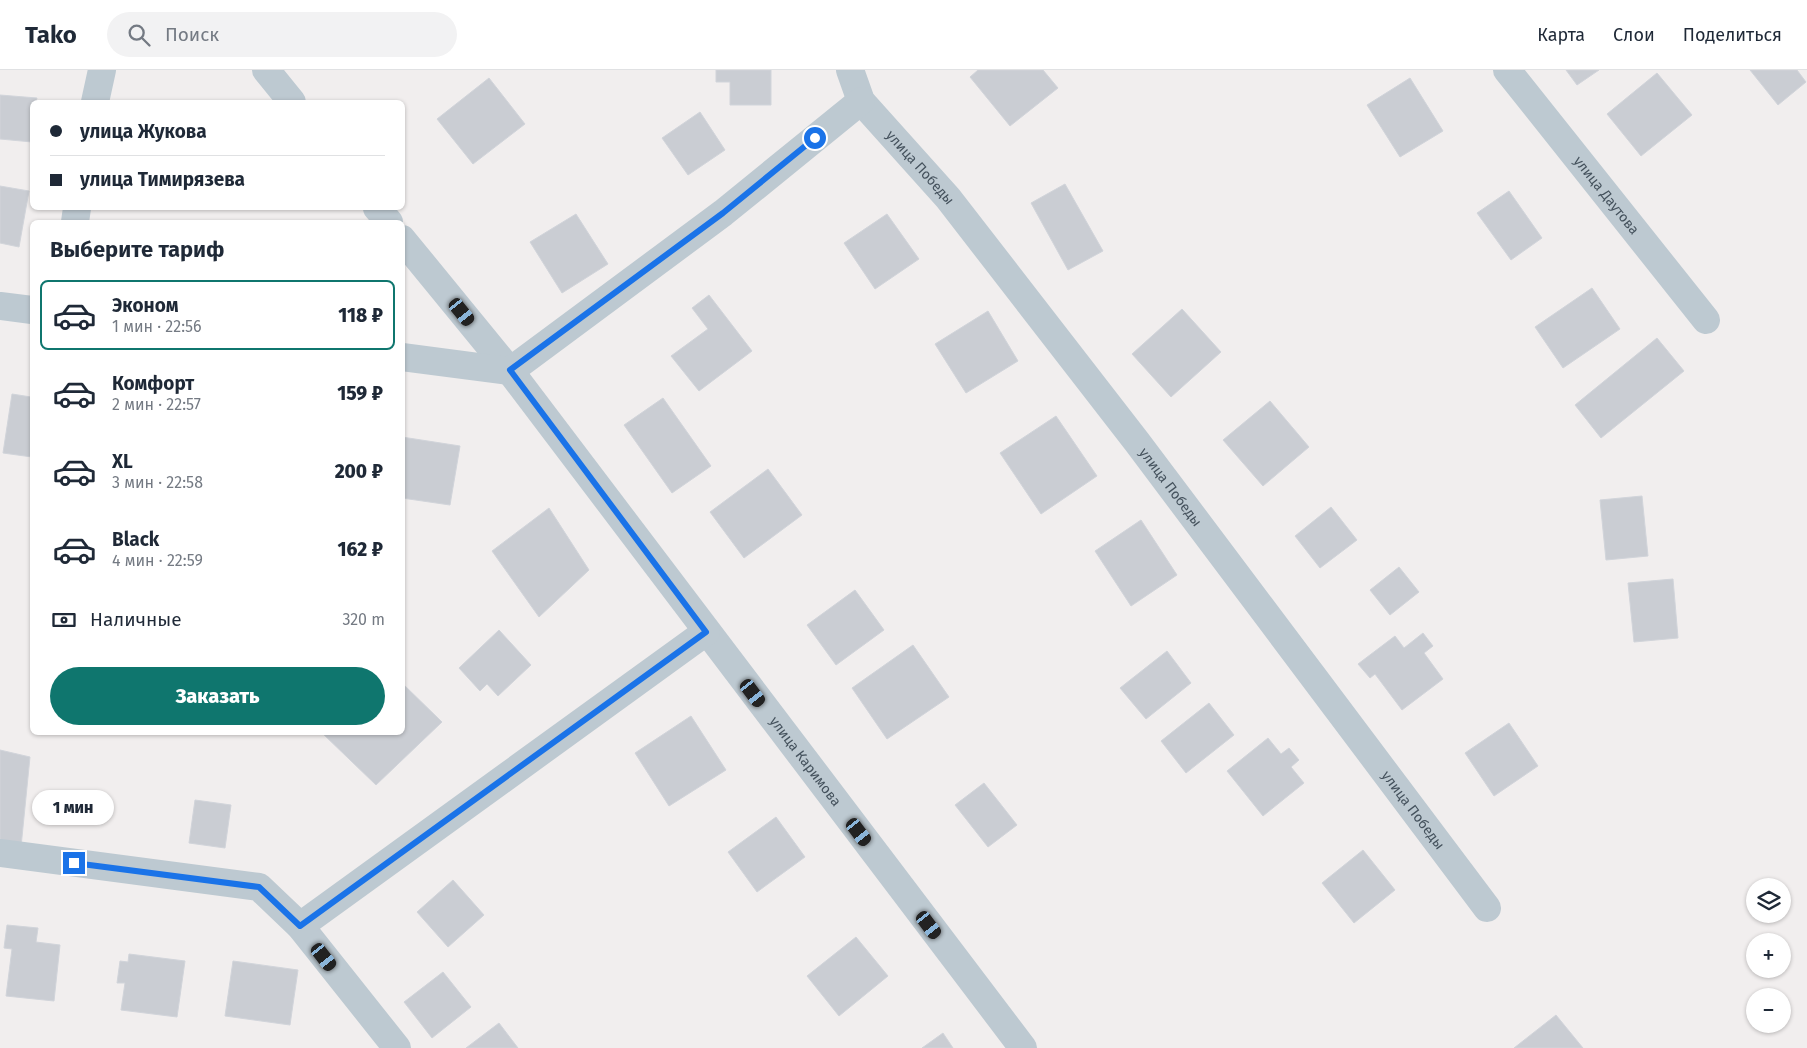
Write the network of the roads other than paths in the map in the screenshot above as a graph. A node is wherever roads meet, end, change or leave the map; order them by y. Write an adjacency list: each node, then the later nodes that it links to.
1 (102, 70): 5 (street)
2 (266, 70): 6 (street)
3 (850, 70): 7 (street, улица Победы)
4 (1507, 70): 13 (street, улица Даутова)
5 (95, 100)
6 (290, 100)
7 (861, 101): 15 (street); 18 (street, улица Победы)
8 (379, 210): 9 (street)
9 (388, 220)
10 (405, 242): 15 (street, улица Каримова)
11 (0, 306): 12 (street)
12 (30, 310)
13 (1706, 320)
14 (405, 357): 15 (street)
15 (510, 370): 16 (street, улица Каримова)
16 (706, 632): 19 (street); 21 (street, улица Каримова)
17 (0, 853): 19 (street)
18 (1487, 908)
19 (300, 926): 20 (street)
20 (397, 1048)
21 (1023, 1048)

